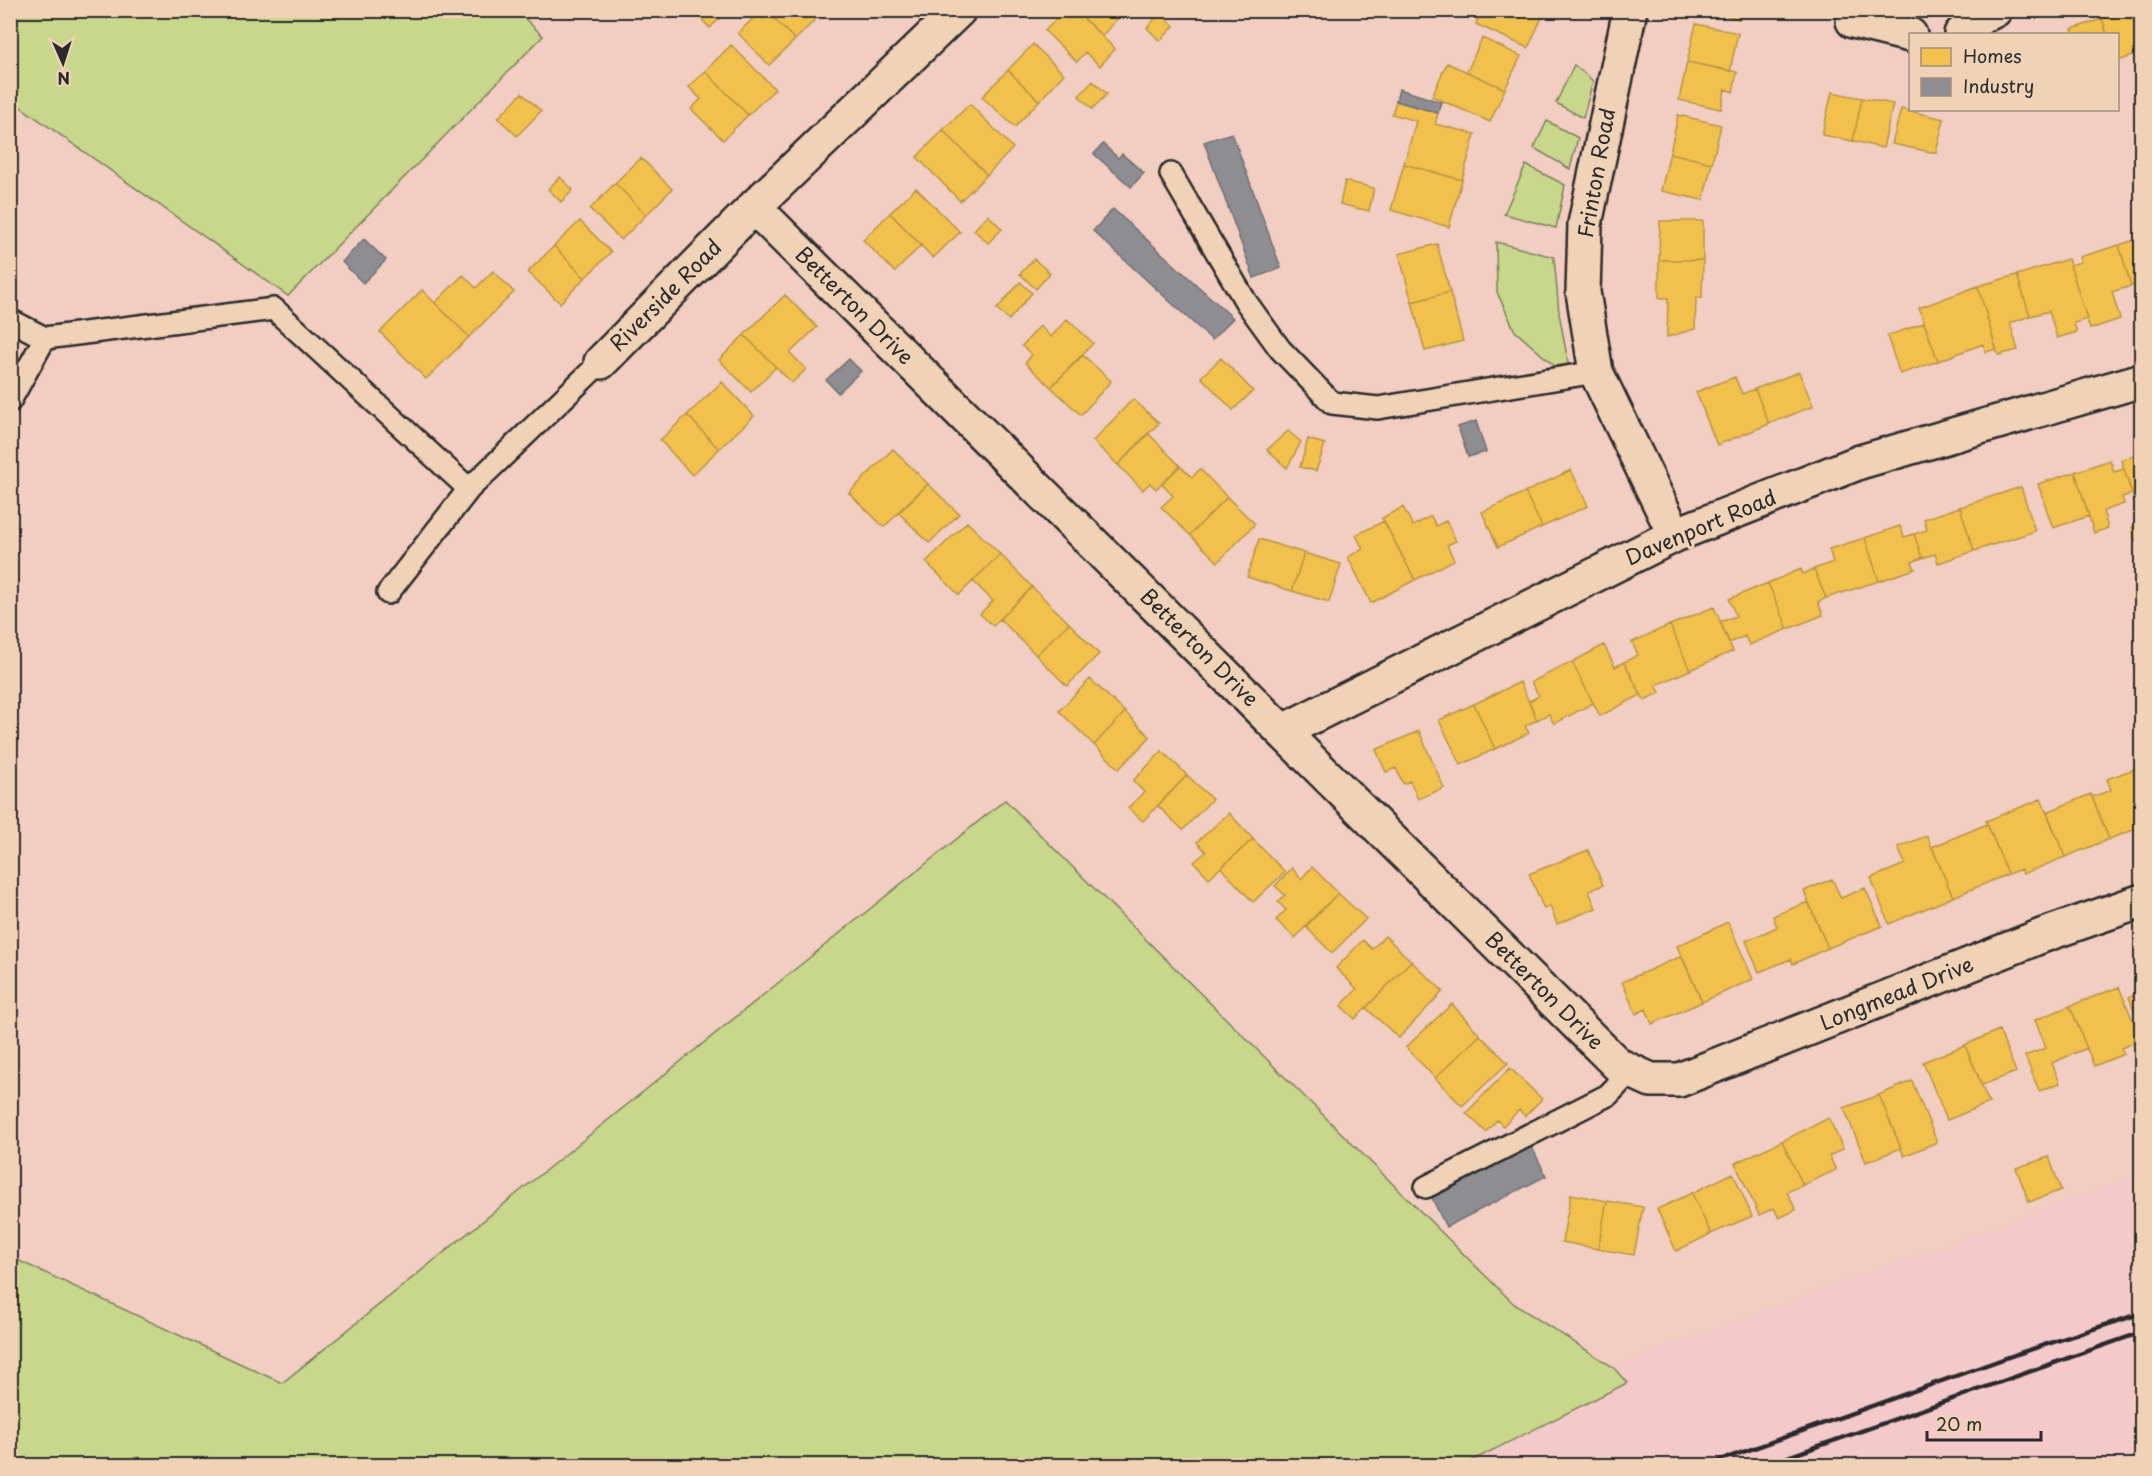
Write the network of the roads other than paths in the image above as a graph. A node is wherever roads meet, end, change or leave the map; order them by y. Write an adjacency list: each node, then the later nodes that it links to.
1 (959, 10): 8 (street, Riverside Road)
2 (1630, 10): 12 (street, Frinton Road)
3 (1995, 10): 5 (street)
4 (1853, 21): 6 (street)
5 (1962, 33)
6 (1909, 35)
7 (1170, 174): 12 (lane)
8 (754, 207): 11 (street, Riverside Road); 18 (street, Betterton Drive)
9 (10, 320): 10 (lane)
10 (45, 338): 14 (lane); 15 (lane)
11 (601, 362): 15 (lane, Riverside Road)
12 (1596, 372): 16 (street, Frinton Road)
13 (2142, 380): 16 (street, Davenport Road)
14 (10, 401)
15 (469, 489): 17 (lane, Riverside Road)
16 (1675, 535): 18 (street, Davenport Road)
17 (388, 593)
18 (1283, 731): 20 (street, Betterton Drive)
19 (2142, 901): 20 (street, Longmead Drive)
20 (1641, 1076): 21 (lane)
21 (1426, 1187)

